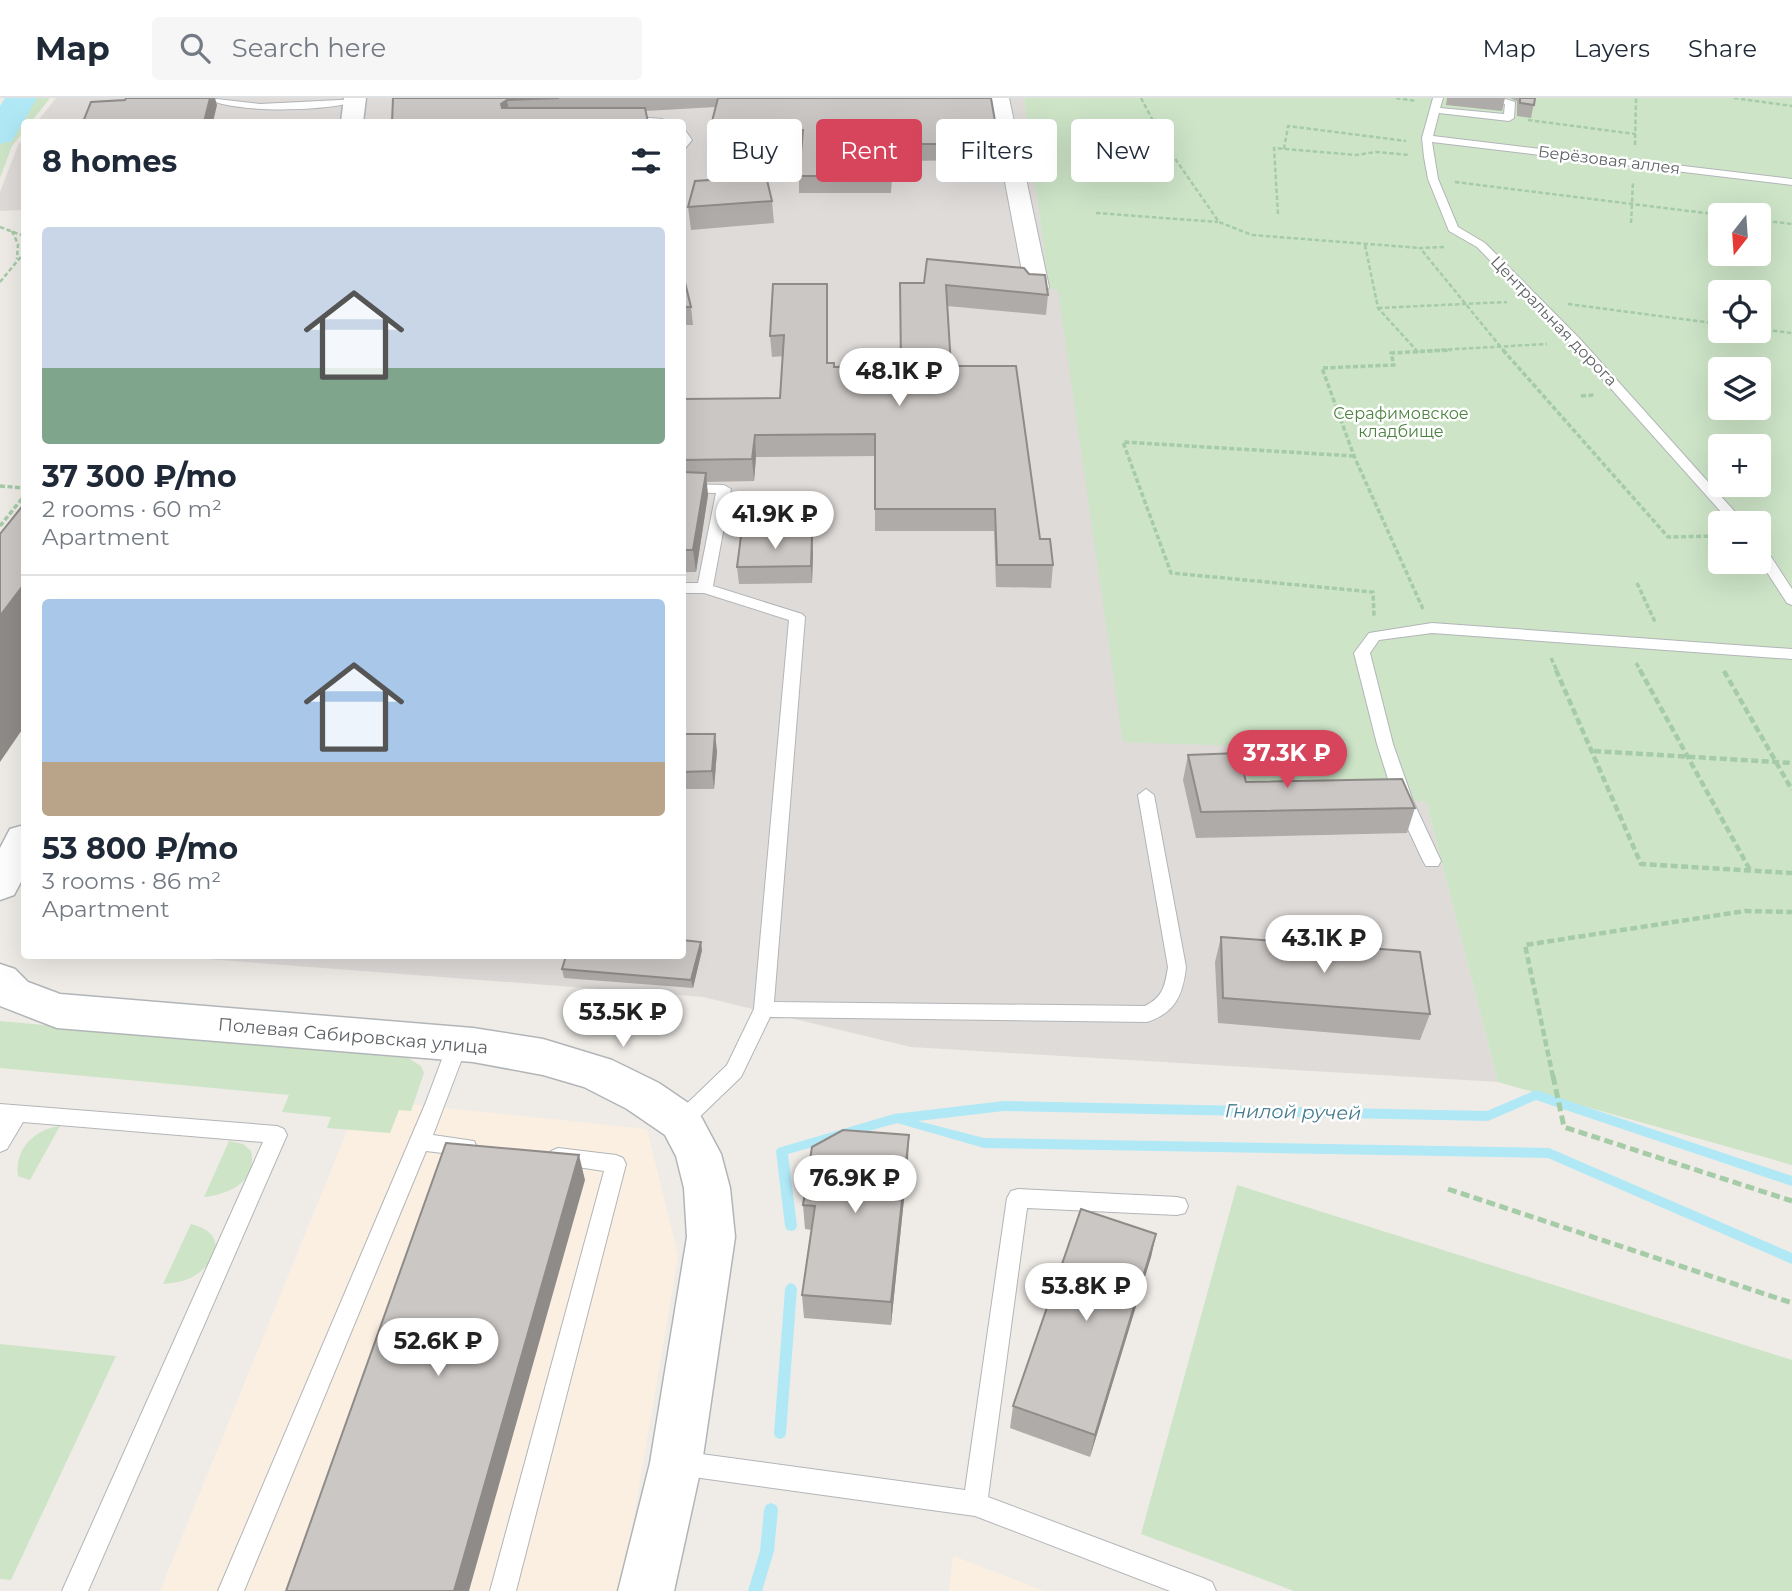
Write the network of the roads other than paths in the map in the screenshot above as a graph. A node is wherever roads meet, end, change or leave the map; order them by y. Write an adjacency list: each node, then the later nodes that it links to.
1 (213, 98): 5 (lane)
2 (355, 98): 5 (lane); 8 (street)
3 (999, 98): 12 (street)
4 (1479, 98): 6 (lane)
5 (308, 100)
6 (1437, 104): 10 (lane, Центральная дорога)
7 (610, 118): 9 (lane)
8 (352, 119)
9 (623, 119)
10 (1427, 141): 11 (lane, Берёзовая аллея); 14 (lane, Центральная дорога)
11 (1792, 182)
12 (1037, 286)
13 (686, 488): 17 (lane)
14 (1727, 511)
15 (1771, 568): 18 (lane)
16 (686, 588): 17 (lane)
17 (705, 588): 25 (lane)
18 (1792, 600)
19 (1792, 654): 22 (lane)
20 (1146, 795): 25 (lane)
21 (21, 845): 23 (street)
22 (1432, 861)
23 (0, 885)
24 (0, 980): 26 (street, Полевая Сабировская улица)
25 (764, 1009): 28 (lane)
26 (458, 1043): 28 (street, Полевая Сабировская улица); 29 (lane)
27 (8, 1112): 30 (lane); 36 (lane)
28 (681, 1122): 34 (street, Полевая Сабировская улица)
29 (418, 1142): 31 (lane); 37 (lane)
30 (0, 1143)
31 (484, 1149)
32 (537, 1155): 38 (lane)
33 (1177, 1206): 35 (lane)
34 (676, 1462): 35 (lane); 39 (street, Полевая Сабировская улица)
35 (975, 1504): 40 (lane)
36 (75, 1591)
37 (231, 1591)
38 (503, 1591)
39 (646, 1591)
40 (1203, 1591)

